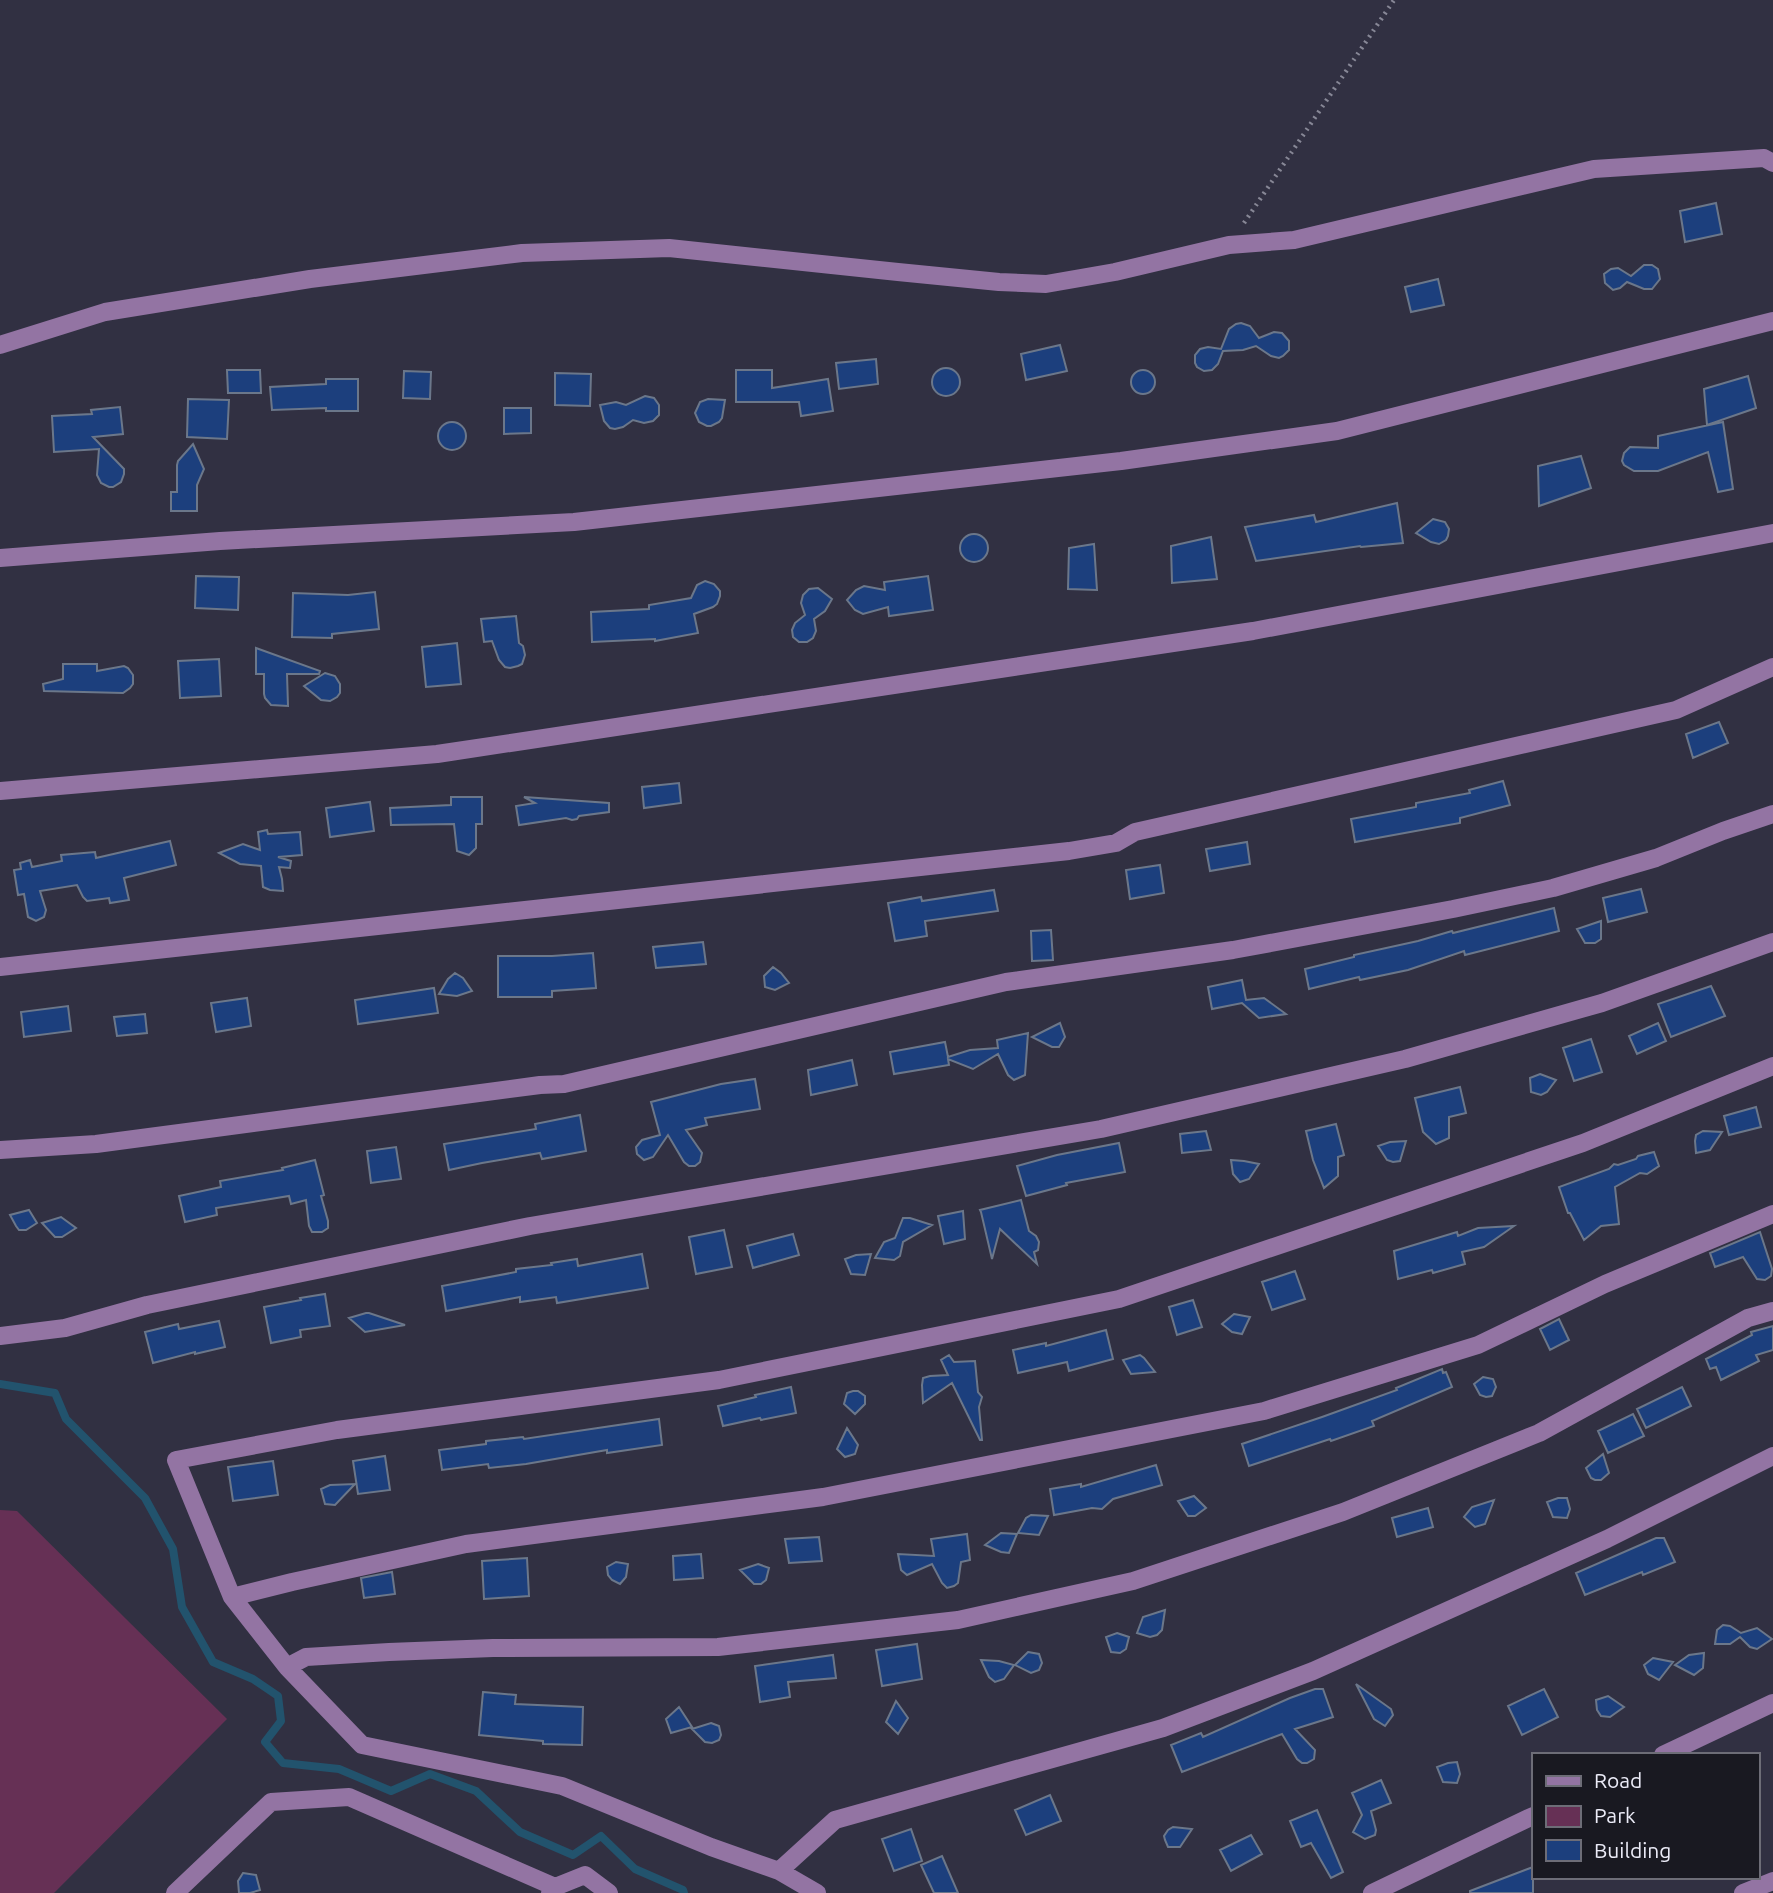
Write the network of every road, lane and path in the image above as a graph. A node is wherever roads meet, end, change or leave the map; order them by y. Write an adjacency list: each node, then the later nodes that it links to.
1 (1394, 0): 3 (path)
2 (1773, 163): 3 (street)
3 (1229, 245): 5 (street)
4 (1773, 321): 7 (street)
5 (0, 345)
6 (1773, 533): 9 (street)
7 (0, 558)
8 (1773, 667): 12 (street)
9 (0, 791)
10 (1773, 814): 14 (street)
11 (1773, 942): 17 (street)
12 (0, 967)
13 (1773, 1066): 19 (street)
14 (0, 1150)
15 (1773, 1214): 19 (street)
16 (1773, 1311): 20 (street)
17 (0, 1336)
18 (1773, 1457): 24 (street)
19 (232, 1597): 20 (street)
20 (287, 1667): 24 (street)
21 (1773, 1703): 22 (street)
22 (1667, 1753)
23 (1532, 1816): 30 (street)
24 (779, 1871): 29 (street)
25 (1773, 1881): 31 (street)
26 (552, 1890): 27 (street); 28 (street)
27 (175, 1893)
28 (608, 1893)
29 (817, 1893)
30 (1372, 1893)
31 (1744, 1893)

